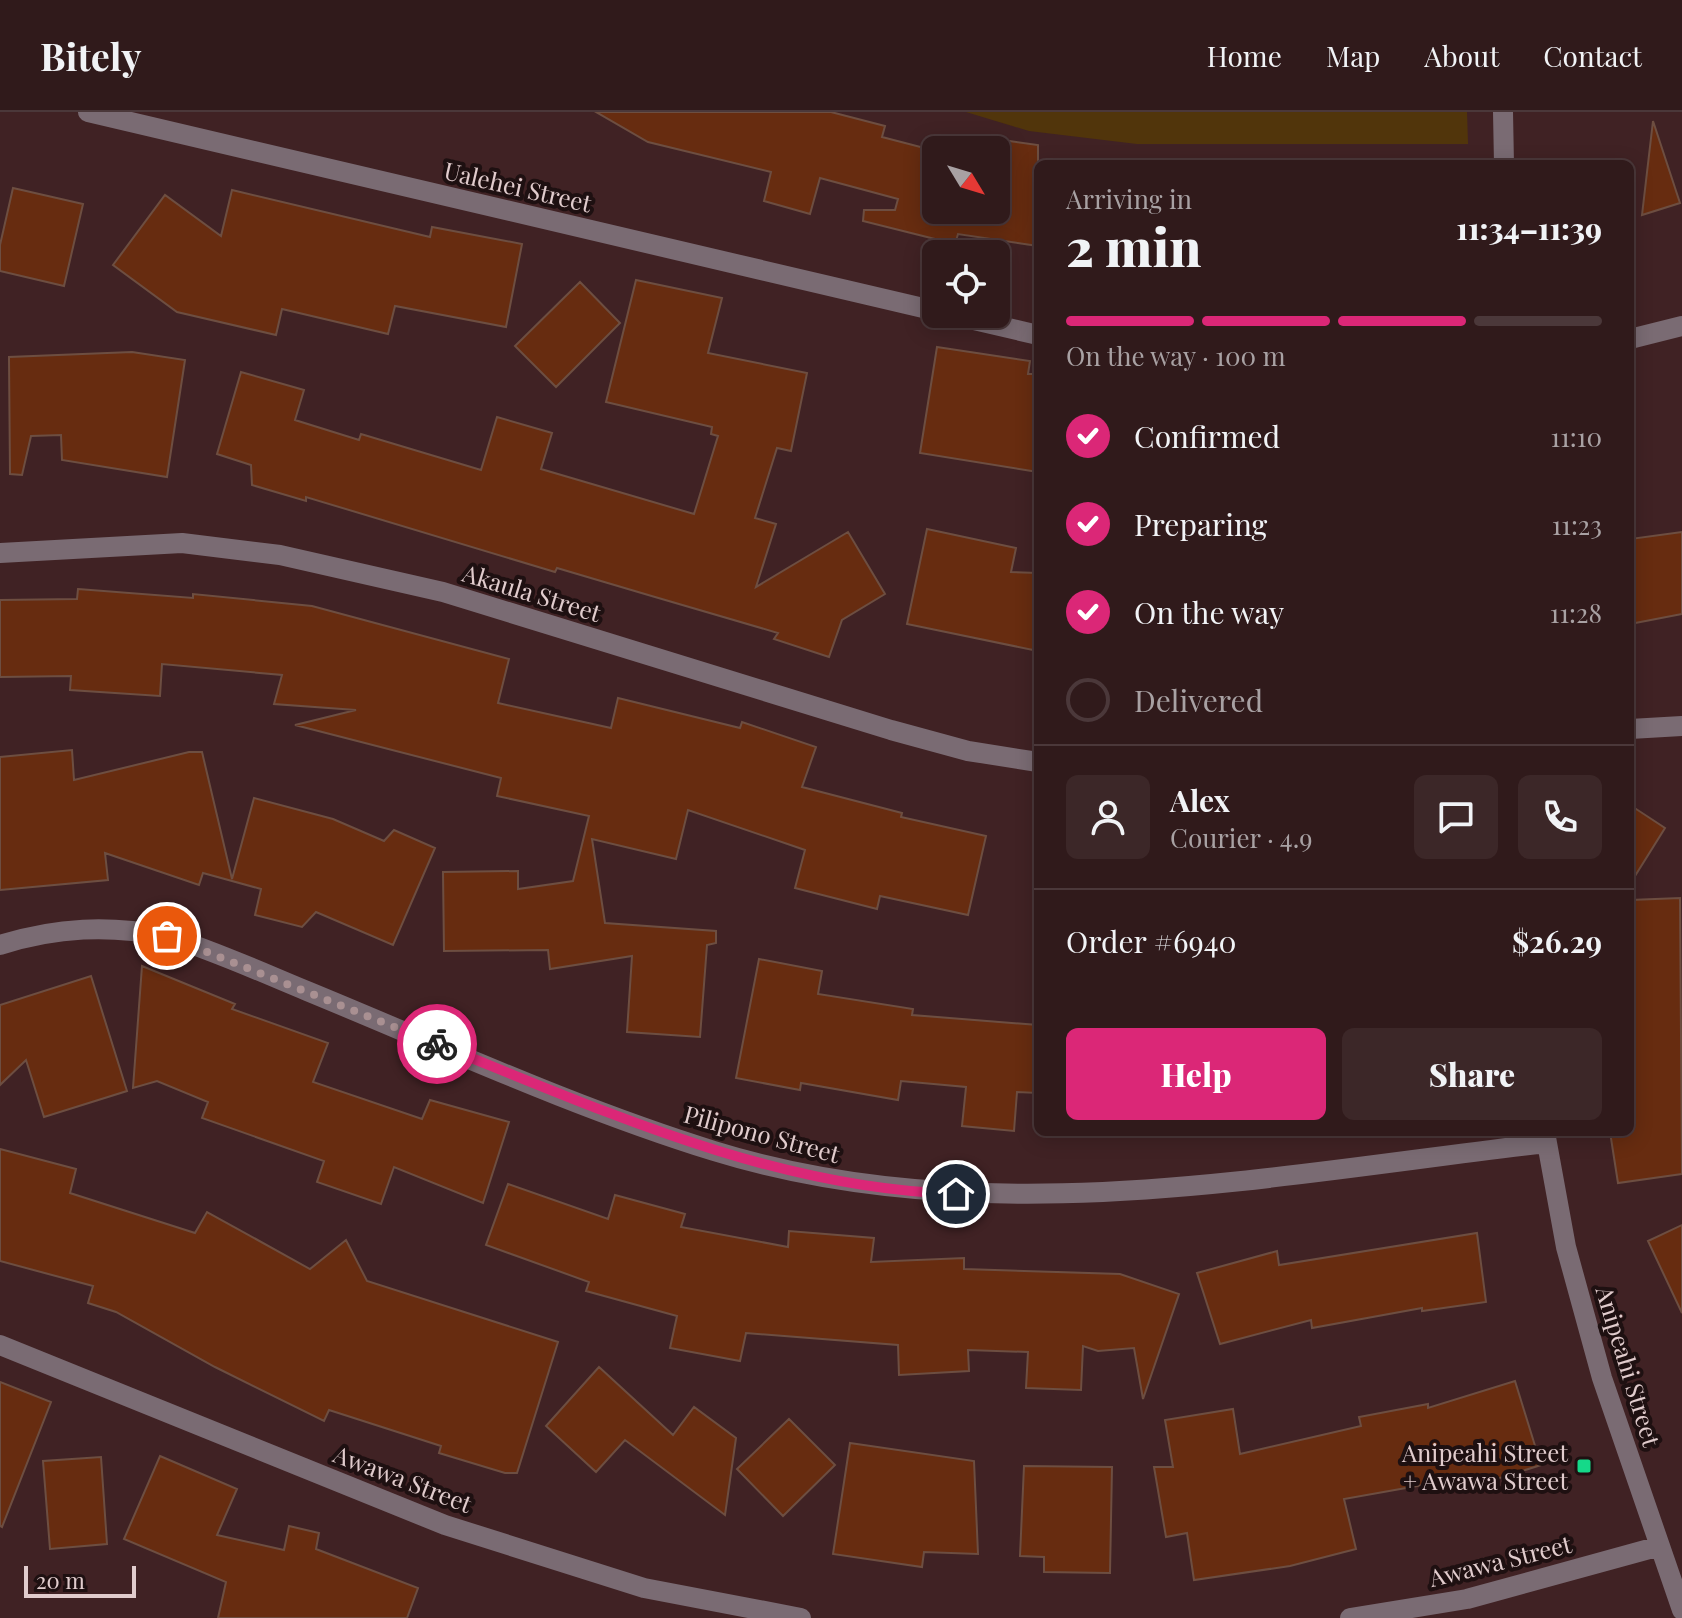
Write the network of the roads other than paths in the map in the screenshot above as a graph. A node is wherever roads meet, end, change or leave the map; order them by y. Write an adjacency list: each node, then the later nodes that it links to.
1 (88, 112): 4 (street, Ualehei Street)
2 (1503, 112): 3 (street)
3 (1504, 160)
4 (922, 308)
5 (1682, 326): 8 (street)
6 (1008, 328): 7 (street)
7 (1034, 334)
8 (1634, 338)
9 (0, 553): 12 (street, Akaula Street)
10 (1682, 726): 11 (street)
11 (1634, 729)
12 (1034, 761)
13 (0, 945): 14 (street, Pilipono Street)
14 (1546, 1137): 16 (street, Anipeahi Street)
15 (0, 1345): 18 (street, Awawa Street)
16 (1660, 1546): 17 (street, Anipeahi Street); 19 (street, Awawa Street)
17 (1682, 1610)
18 (801, 1618)
19 (1350, 1618)

